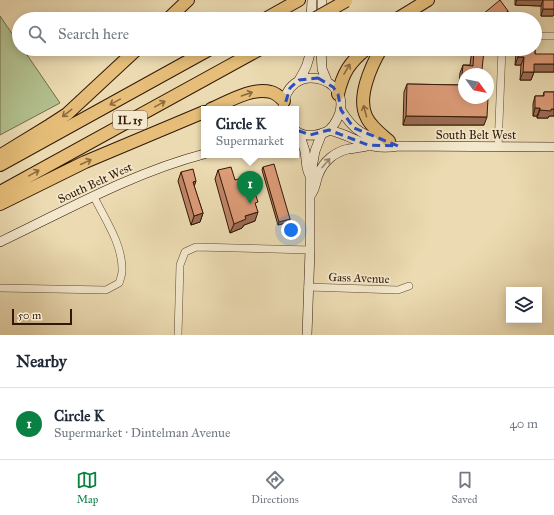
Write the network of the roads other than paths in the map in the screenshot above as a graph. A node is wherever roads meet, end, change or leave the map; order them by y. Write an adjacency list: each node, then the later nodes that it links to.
1 (188, 0): 7 (highway)
2 (299, 0): 8 (highway)
3 (312, 0): 9 (main road)
4 (322, 0): 10 (main road)
5 (347, 0): 11 (highway, bridge)
6 (427, 0): 12 (highway); 13 (highway)
7 (175, 12)
8 (277, 12)
9 (314, 12)
10 (317, 12)
11 (326, 12)
12 (408, 12)
13 (417, 12)
14 (542, 36): 15 (street)
15 (554, 36)
16 (129, 56): 39 (highway, one-way to 39)
17 (197, 56): 40 (highway, IL 15, one-way to 40)
18 (247, 56): 42 (highway, IL 15, one-way to 18)
19 (310, 56): 24 (main road)
20 (321, 56): 25 (main road)
21 (358, 56): 26 (highway, one-way to 21)
22 (377, 56): 34 (highway, one-way to 22)
23 (502, 56): 36 (street)
24 (299, 80): 25 (main road); 27 (main road)
25 (327, 81): 26 (main road, South Belt West)
26 (338, 94): 29 (main road, South Belt West)
27 (283, 105): 28 (highway, one-way to 27)
28 (218, 106)
29 (341, 110): 32 (main road); 34 (main road, South Belt West)
30 (201, 113): 45 (highway, one-way to 30)
31 (299, 132): 32 (main road, South Belt West)
32 (326, 132): 35 (main road, South Belt West); 41 (main road)
33 (299, 134): 41 (main road)
34 (393, 144): 35 (main road, South Belt West); 36 (main road, South Belt West)
35 (368, 146): 44 (main road, one-way to 35)
36 (498, 147): 37 (main road, South Belt West)
37 (554, 147)
38 (201, 155): 43 (main road, South Belt West)
39 (0, 156)
40 (0, 164)
41 (310, 175): 44 (main road)
42 (0, 192)
43 (94, 196): 46 (main road, South Belt West); 50 (street)
44 (309, 197): 47 (main road)
45 (0, 204)
46 (0, 242)
47 (310, 250): 49 (main road); 51 (street)
48 (409, 286): 49 (street, Gass Avenue)
49 (308, 287): 52 (main road)
50 (0, 288)
51 (178, 335)
52 (307, 335)

